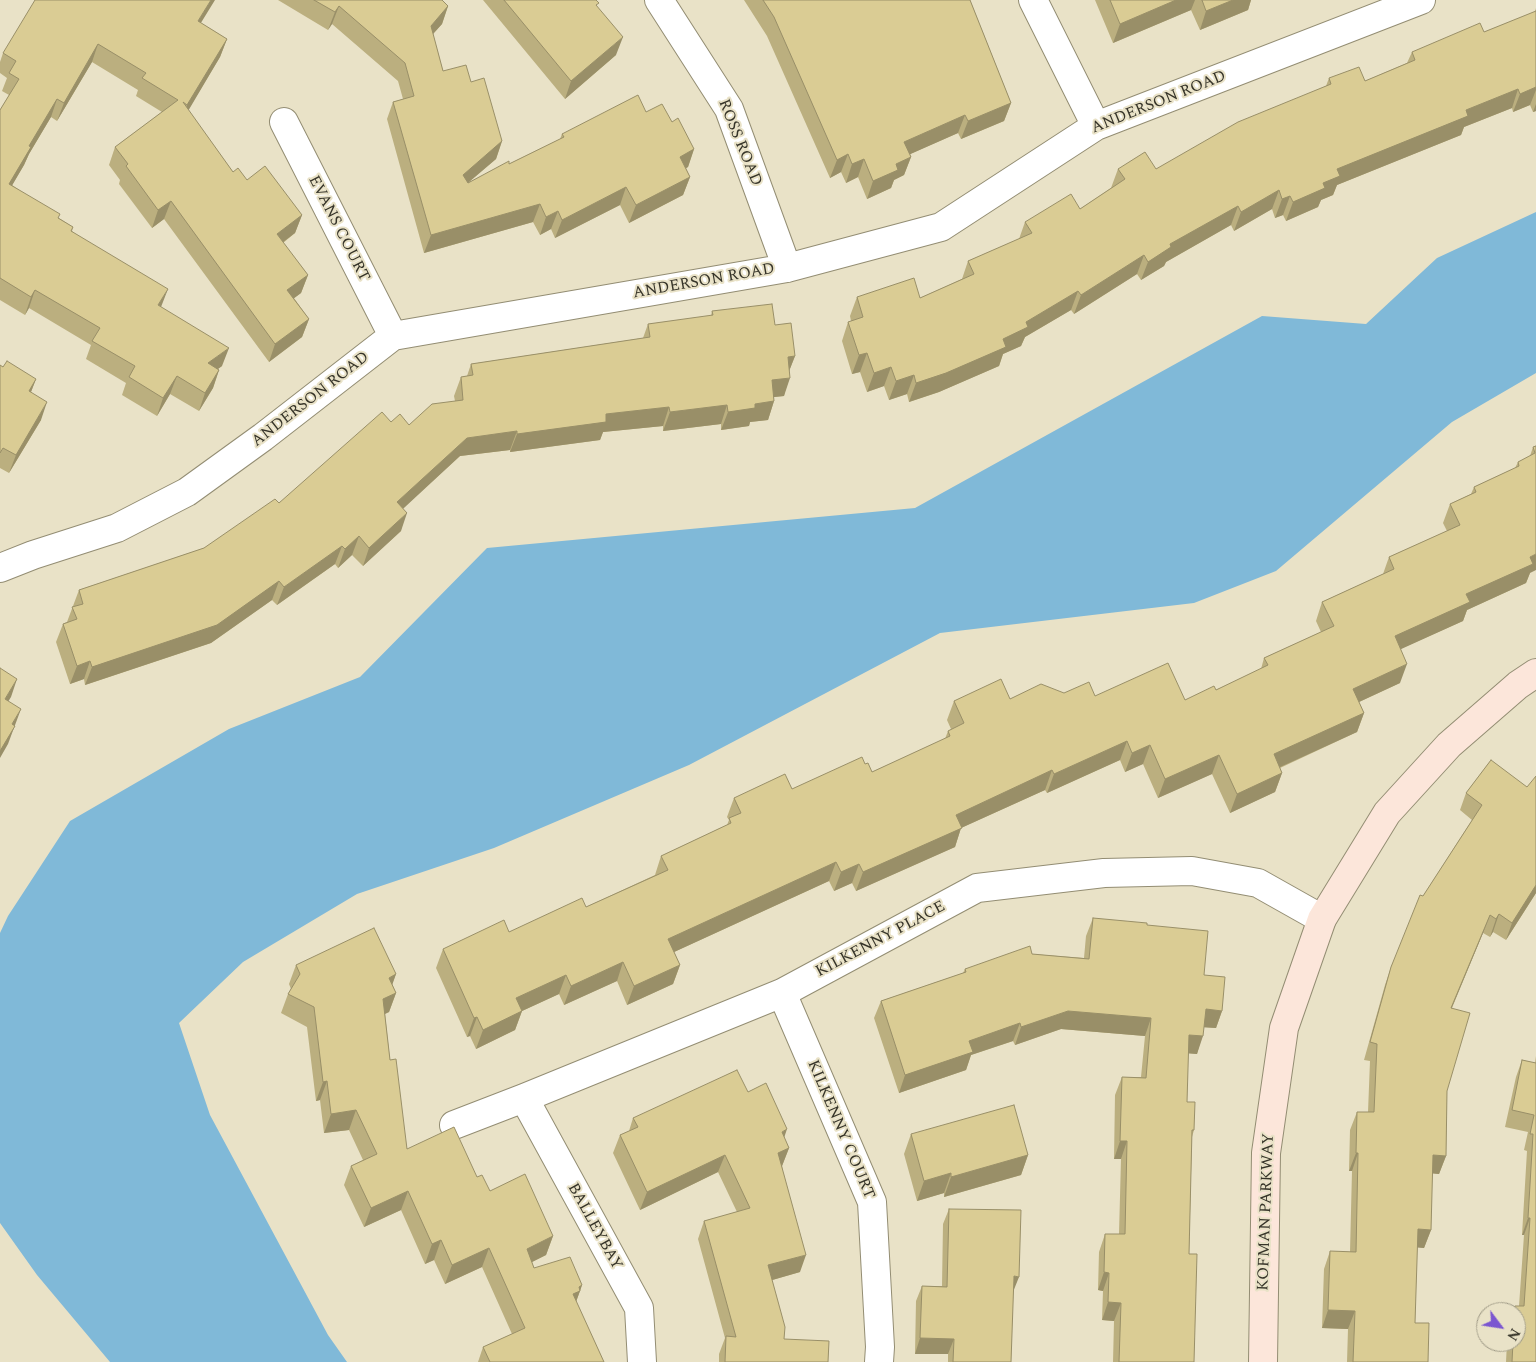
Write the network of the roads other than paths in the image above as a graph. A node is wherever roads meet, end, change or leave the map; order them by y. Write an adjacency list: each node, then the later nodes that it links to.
1 (659, 0): 6 (street, ROSS ROAD)
2 (1033, 0): 5 (street)
3 (1421, 0): 5 (street, ANDERSON ROAD)
4 (284, 122): 7 (street, EVANS COURT)
5 (1096, 126): 6 (street, ANDERSON ROAD)
6 (787, 268): 7 (street, ANDERSON ROAD)
7 (393, 336): 8 (street, ANDERSON ROAD)
8 (0, 568)
9 (1536, 674): 10 (street, KOFMAN PARKWAY)
10 (1322, 918): 11 (street, KILKENNY PLACE); 16 (street, KOFMAN PARKWAY)
11 (782, 993): 12 (street, KILKENNY PLACE); 15 (street, KILKENNY COURT)
12 (524, 1098): 13 (street, KILKENNY PLACE); 14 (street, BALLEYBAY)
13 (454, 1125)
14 (642, 1362)
15 (879, 1362)
16 (1263, 1362)

